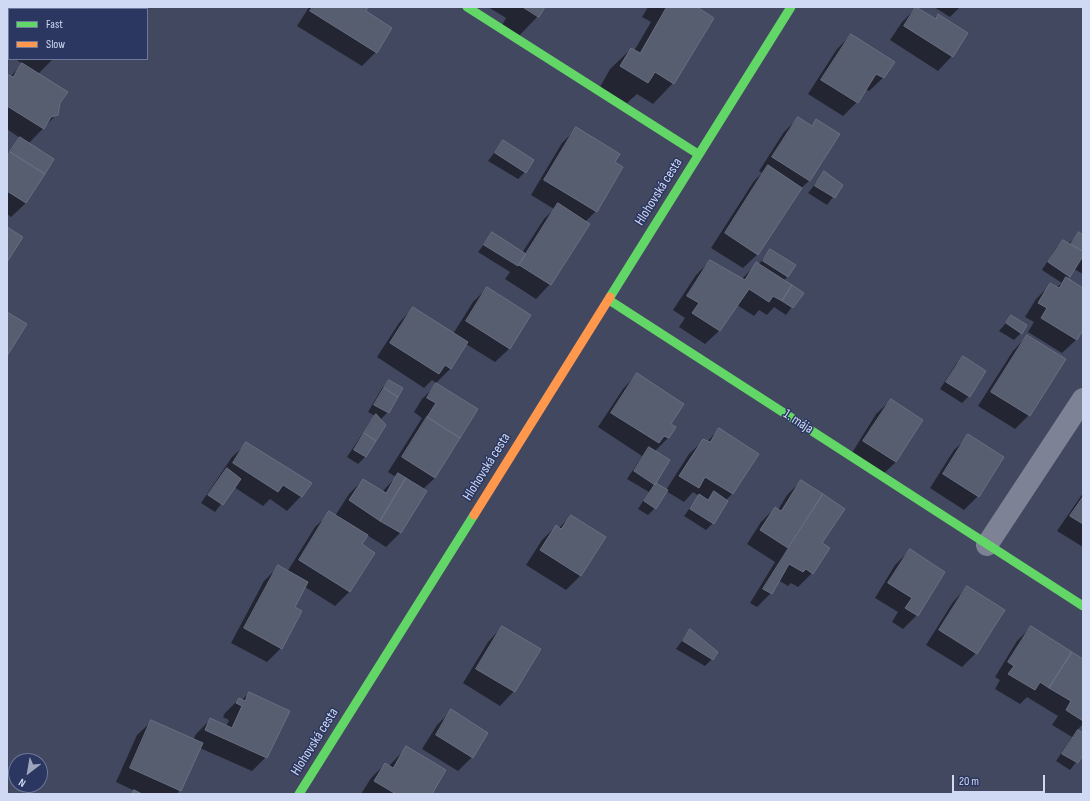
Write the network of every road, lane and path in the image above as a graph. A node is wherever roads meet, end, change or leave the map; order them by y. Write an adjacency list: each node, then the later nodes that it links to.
1 (467, 7): 3 (street, Hlohovská cesta)
2 (791, 7): 3 (street, Hlohovská cesta)
3 (698, 154): 4 (street, Hlohovská cesta)
4 (609, 300): 6 (street, 1. mája); 8 (street, Hlohovská cesta)
5 (1083, 399): 6 (street)
6 (987, 545): 7 (street, 1. mája)
7 (1083, 606)
8 (299, 794)

